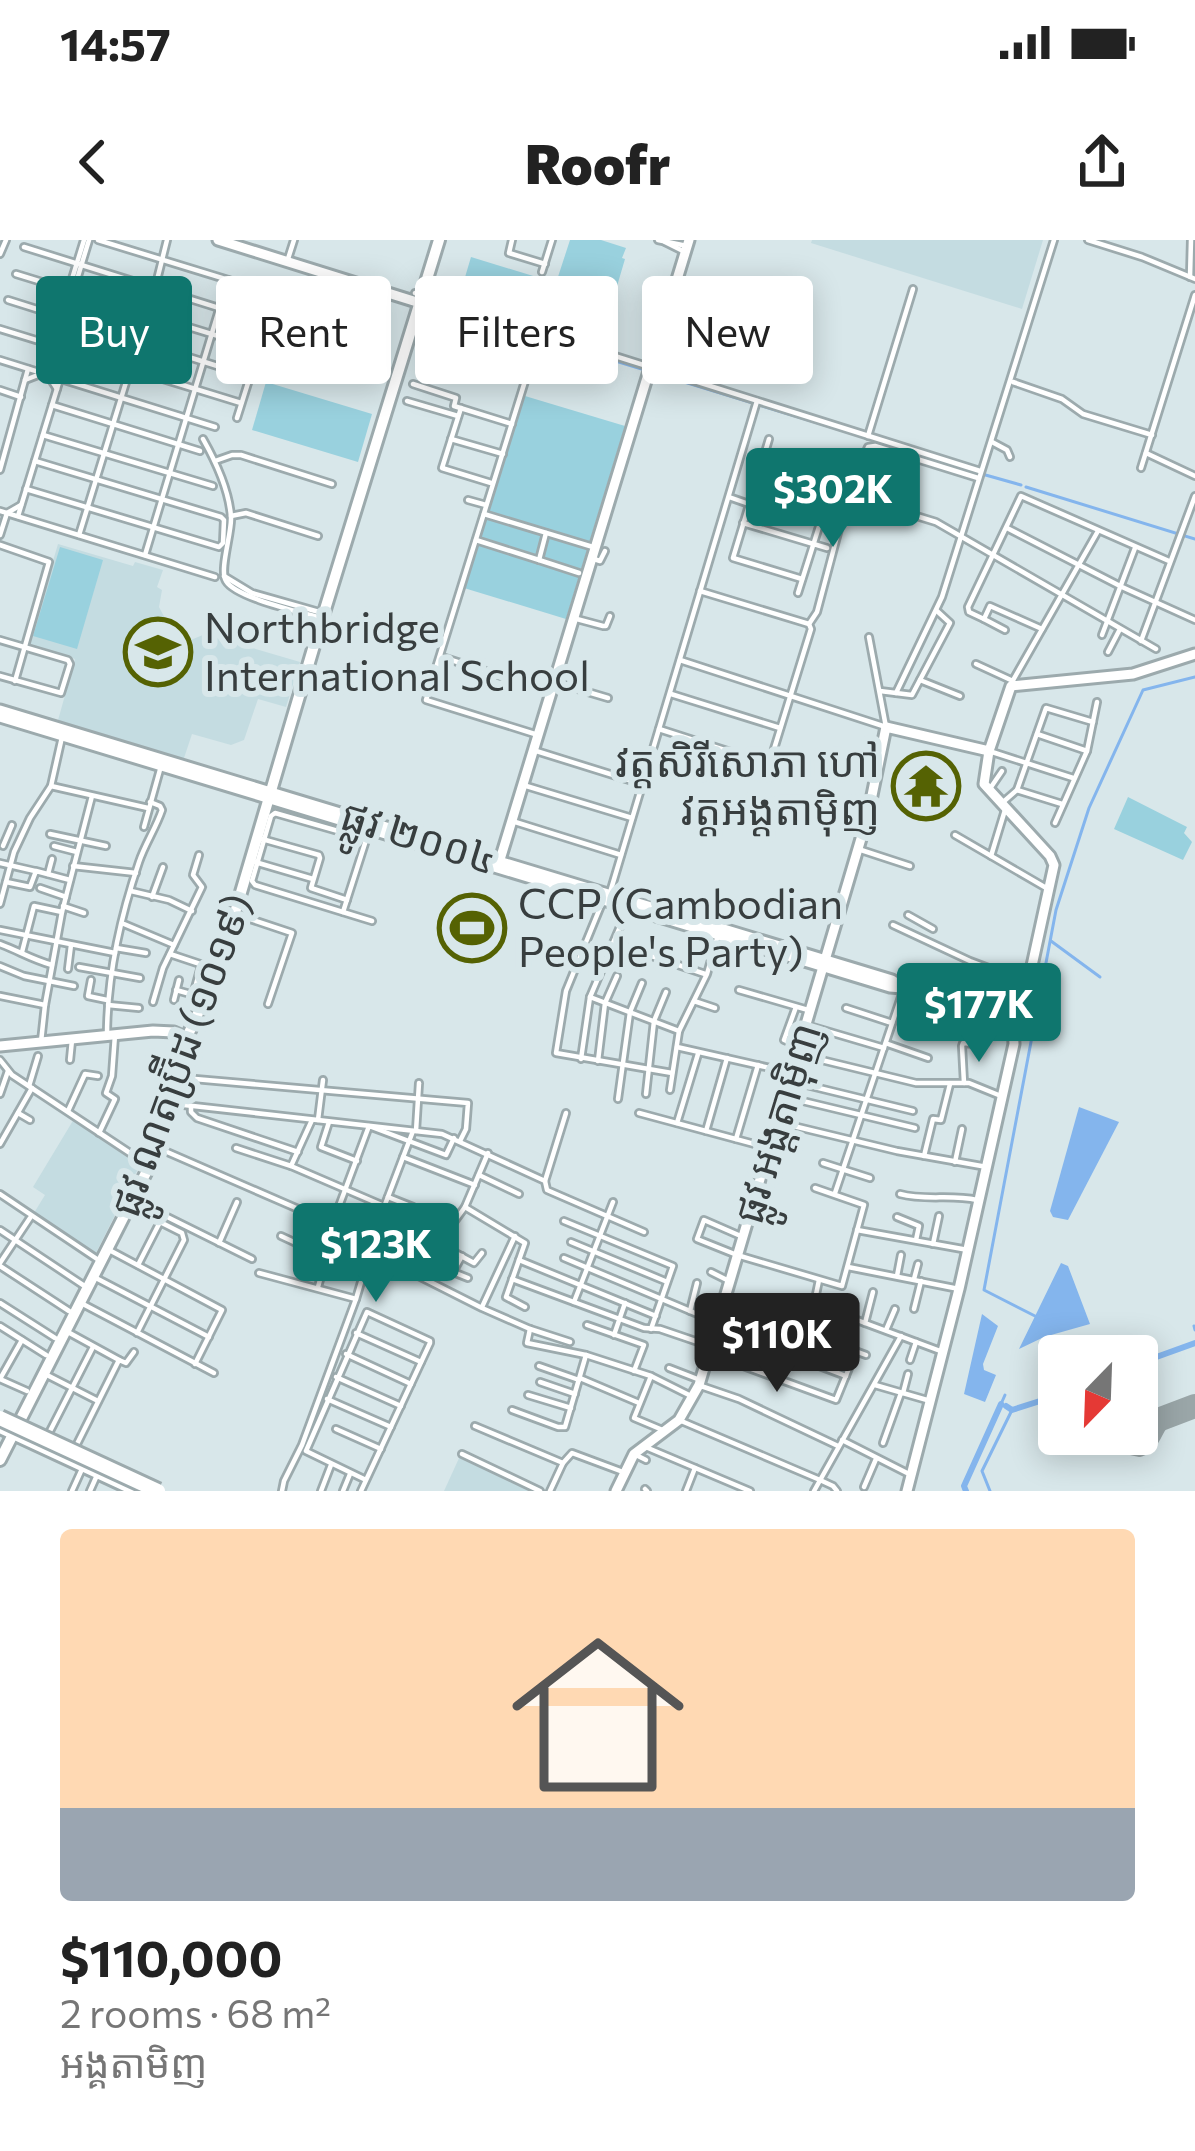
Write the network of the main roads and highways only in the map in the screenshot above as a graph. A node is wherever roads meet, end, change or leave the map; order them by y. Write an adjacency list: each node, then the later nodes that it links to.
1 (435, 240): 2 (main road)
2 (424, 276)
3 (415, 308): 5 (main road)
4 (415, 311): 5 (main road)
5 (390, 396): 6 (main road)
6 (268, 794): 7 (main road, ផ្លូវ ណតប្រ៊ីដ (១០១៩)); 7 (main road, ផ្លូវ ណតប្រ៊ីដ (១០១៩))
7 (182, 1036): 8 (main road, ផ្លូវ ណតប្រ៊ីដ (១០១៩)); 8 (main road, ផ្លូវ ណតប្រ៊ីដ (១០១៩))
8 (131, 1198): 9 (main road, ផ្លូវ ណតប្រ៊ីដ (១០១៩)); 9 (main road, ផ្លូវ ណតប្រ៊ីដ (១០១៩))
9 (75, 1307): 10 (main road, ផ្លូវ ណតប្រ៊ីដ (១០១៩))
10 (61, 1335): 11 (main road, ផ្លូវ ណតប្រ៊ីដ (១០១៩)); 11 (main road, ផ្លូវ ណតប្រ៊ីដ (១០១៩))
11 (6, 1423): 12 (main road); 13 (main road); 13 (main road); 14 (main road); 16 (highway, bridge); 17 (highway, bridge)
12 (0, 1445)
13 (72, 1454): 15 (main road); 18 (main road)
14 (0, 1460)
15 (136, 1491)
16 (146, 1491)
17 (158, 1491)
18 (168, 1491)

